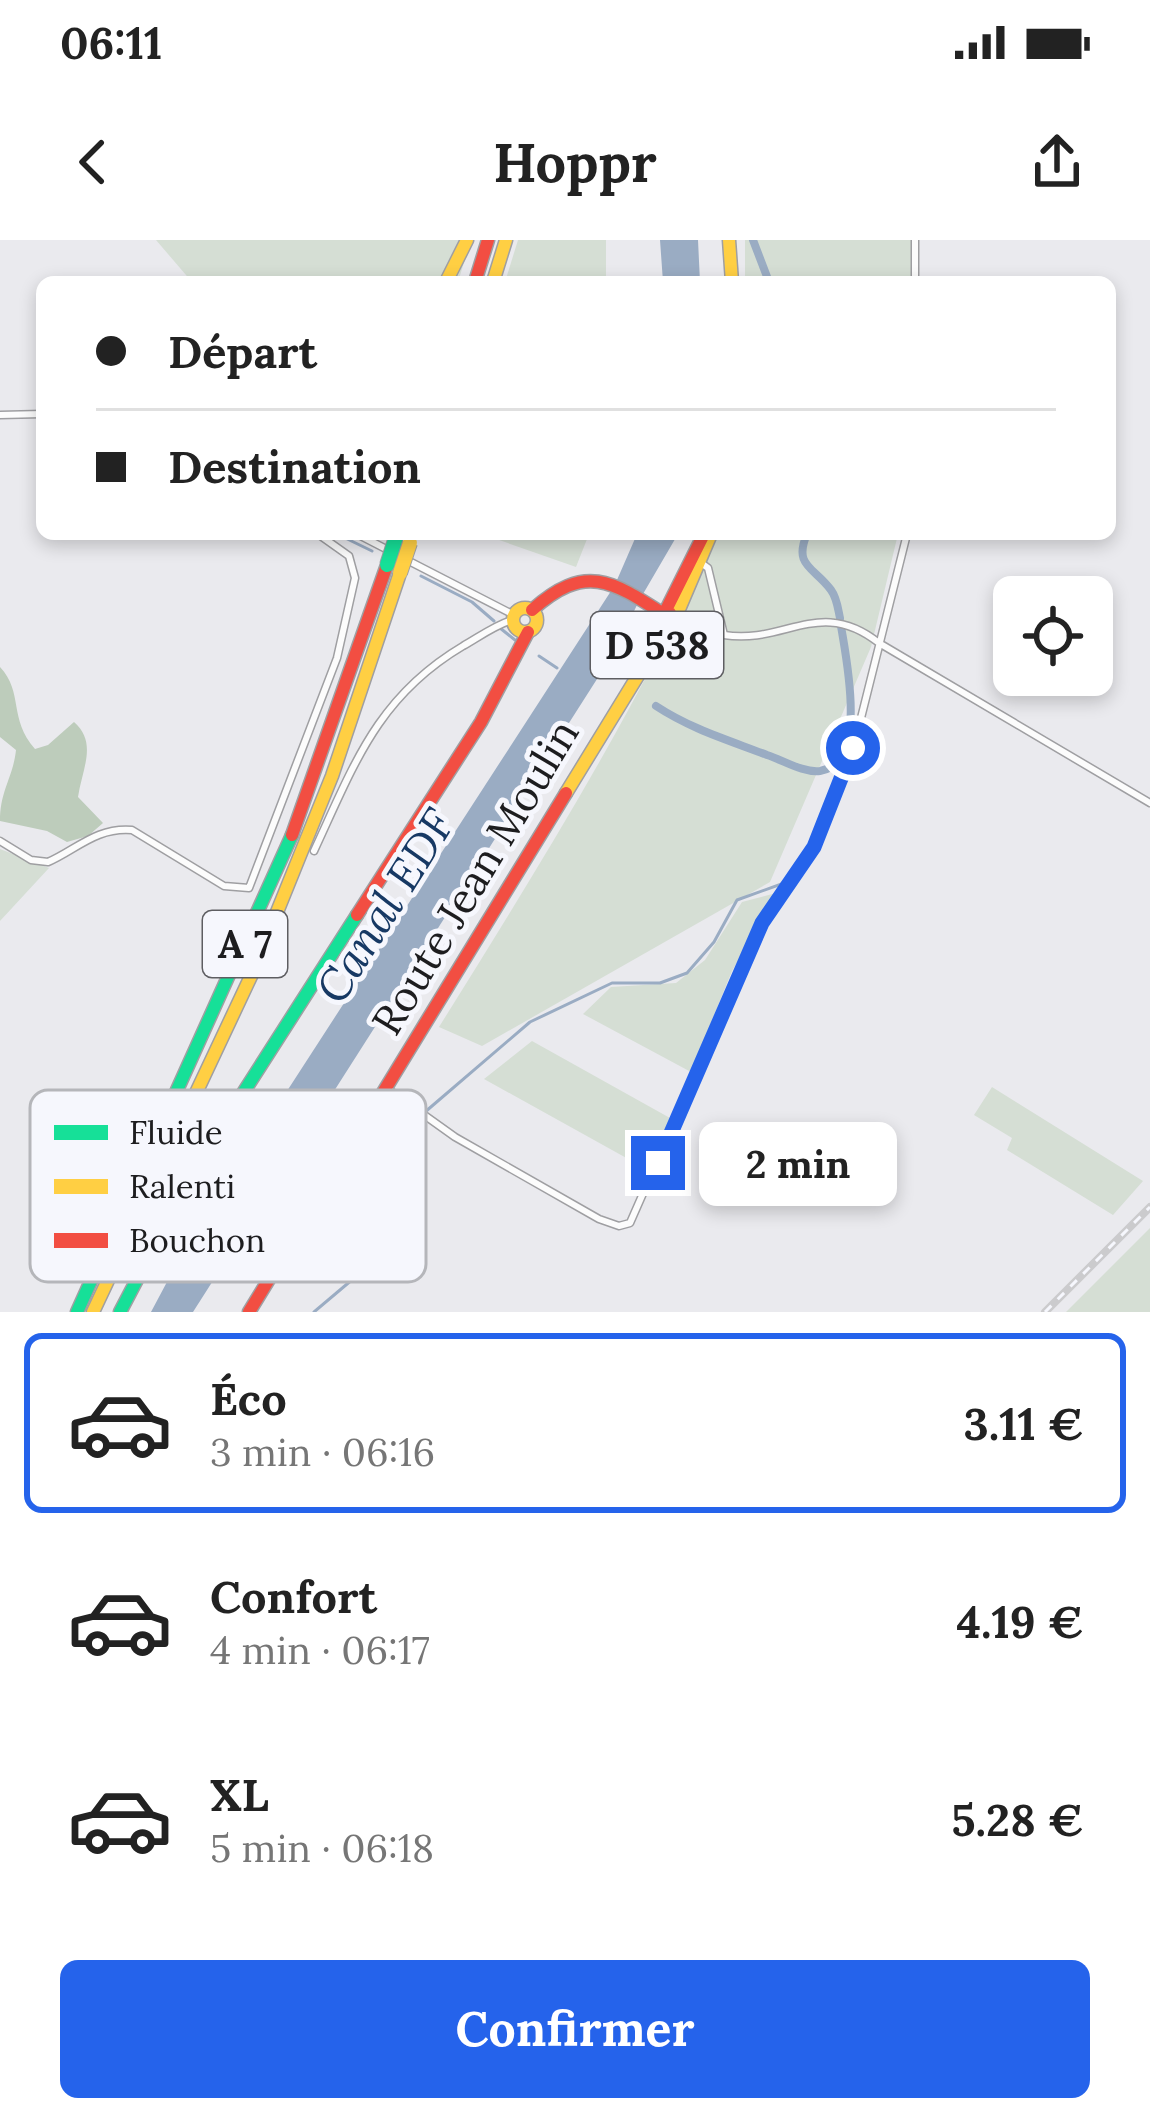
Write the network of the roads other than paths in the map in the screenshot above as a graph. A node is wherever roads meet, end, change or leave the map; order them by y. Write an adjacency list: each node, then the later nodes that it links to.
1 (467, 240): 6 (main road)
2 (488, 240): 7 (main road)
3 (506, 240): 8 (main road)
4 (729, 240): 9 (main road)
5 (915, 240): 10 (street)
6 (449, 276)
7 (477, 276)
8 (495, 276)
9 (732, 276)
10 (915, 276)
11 (36, 414): 12 (street)
12 (0, 415)
13 (326, 540): 25 (street)
14 (366, 540): 21 (street)
15 (403, 540): 19 (main road, A 7, bridge)
16 (705, 540): 18 (main road, Route Jean Moulin / D 538)
17 (905, 540): 22 (street)
18 (697, 562): 20 (main road, Route Jean Moulin / D 538); 22 (street)
19 (394, 569): 28 (main road, A 7); 29 (main road, A 7)
20 (671, 610): 21 (main road); 23 (main road, D 538); 23 (main road, Route Jean Moulin / D 538)
21 (519, 628): 26 (street); 30 (main road)
22 (879, 643): 24 (street); 33 (street)
23 (591, 749): 27 (main road, Route Jean Moulin / D 538)
24 (1150, 803)
25 (0, 841)
26 (314, 851)
27 (385, 1087): 31 (main road, Route Jean Moulin / D 538); 32 (street)
28 (178, 1090)
29 (197, 1090)
30 (245, 1090)
31 (383, 1090)
32 (389, 1090)
33 (426, 1116)
34 (83, 1282): 39 (main road)
35 (91, 1282): 40 (main road, A 7)
36 (106, 1282): 41 (main road, A 7)
37 (136, 1282): 42 (main road)
38 (267, 1282): 43 (main road, Route Jean Moulin / D 538)
39 (67, 1312)
40 (77, 1312)
41 (92, 1312)
42 (120, 1312)
43 (249, 1312)

